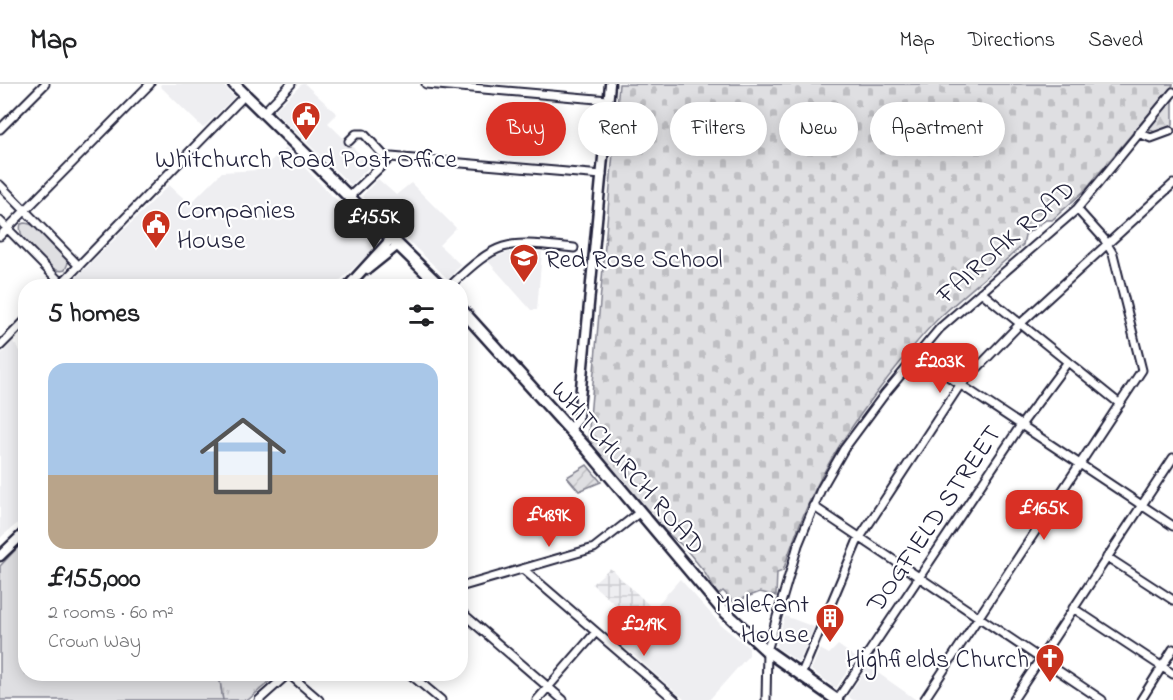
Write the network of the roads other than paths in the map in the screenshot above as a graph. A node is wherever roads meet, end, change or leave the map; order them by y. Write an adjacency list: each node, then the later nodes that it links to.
1 (45, 84): 11 (street)
2 (150, 84): 21 (street)
3 (234, 84): 8 (main road)
4 (291, 84): 10 (street)
5 (426, 84): 9 (street)
6 (610, 84): 9 (street)
7 (1173, 92): 13 (street, FAIROAK ROAD)
8 (245, 95): 10 (main road); 28 (street)
9 (608, 100): 16 (street)
10 (263, 113): 19 (main road)
11 (0, 129)
12 (1170, 131): 13 (street)
13 (1138, 133): 20 (street, FAIROAK ROAD)
14 (349, 141): 15 (street)
15 (387, 159): 16 (street); 19 (street)
16 (602, 175): 44 (street)
17 (1173, 184): 26 (street)
18 (0, 186): 21 (street)
19 (349, 197): 25 (main road)
20 (1077, 209): 26 (street); 34 (street, FAIROAK ROAD)
21 (25, 211): 23 (street); 28 (street)
22 (0, 221): 23 (street)
23 (7, 229): 24 (street); 29 (street)
24 (0, 236)
25 (395, 242): 31 (street); 32 (main road)
26 (1107, 243): 36 (street); 42 (street)
27 (574, 248): 33 (street)
28 (79, 266): 30 (street)
29 (54, 279)
30 (66, 279)
31 (356, 279)
32 (433, 279)
33 (458, 279)
34 (981, 292): 36 (street); 39 (street, FAIROAK ROAD)
35 (468, 317): 44 (main road, WHITCHURCH ROAD)
36 (1020, 324): 40 (street); 41 (street)
37 (18, 328): 38 (street)
38 (0, 346)
39 (916, 355): 41 (street); 47 (street, FAIROAK ROAD)
40 (1067, 363): 42 (street); 43 (street, DOGFIELD STREET)
41 (961, 385): 43 (street); 51 (street)
42 (1120, 404): 46 (street)
43 (1021, 424): 46 (street); 56 (street, DOGFIELD STREET)
44 (570, 429): 49 (main road, WHITCHURCH ROAD)
45 (1173, 458): 48 (street)
46 (1080, 464): 48 (street); 60 (street)
47 (813, 506): 51 (street); 64 (street, FAIROAK ROAD)
48 (1141, 506): 50 (street); 54 (street)
49 (640, 512): 55 (street); 64 (main road, WHITCHURCH ROAD)
50 (1173, 526)
51 (860, 538): 56 (street); 68 (street)
52 (18, 539): 53 (street)
53 (0, 556)
54 (1107, 557): 58 (street); 59 (street)
55 (523, 569): 57 (street); 62 (street)
56 (919, 577): 60 (street); 80 (street, DOGFIELD STREET)
57 (468, 585)
58 (1173, 600)
59 (1074, 608): 65 (street); 66 (street)
60 (978, 617): 65 (street); 81 (street)
61 (468, 618): 72 (street)
62 (596, 632): 72 (street); 78 (street)
63 (1173, 650): 66 (street)
64 (767, 651): 68 (main road, WHITCHURCH ROAD); 79 (street, FAIROAK ROAD)
65 (1040, 658): 82 (street); 83 (street)
66 (1162, 666): 67 (street); 84 (street)
67 (1173, 674)
68 (801, 675): 80 (main road, WHITCHURCH ROAD)
69 (280, 681): 73 (street)
70 (296, 681): 74 (street)
71 (418, 681): 75 (street)
72 (548, 687): 76 (street); 77 (street)
73 (259, 700)
74 (319, 700)
75 (441, 700)
76 (537, 700)
77 (563, 700)
78 (675, 700)
79 (766, 700)
80 (837, 700)
81 (924, 700)
82 (1012, 700)
83 (1102, 700)
84 (1141, 700)

